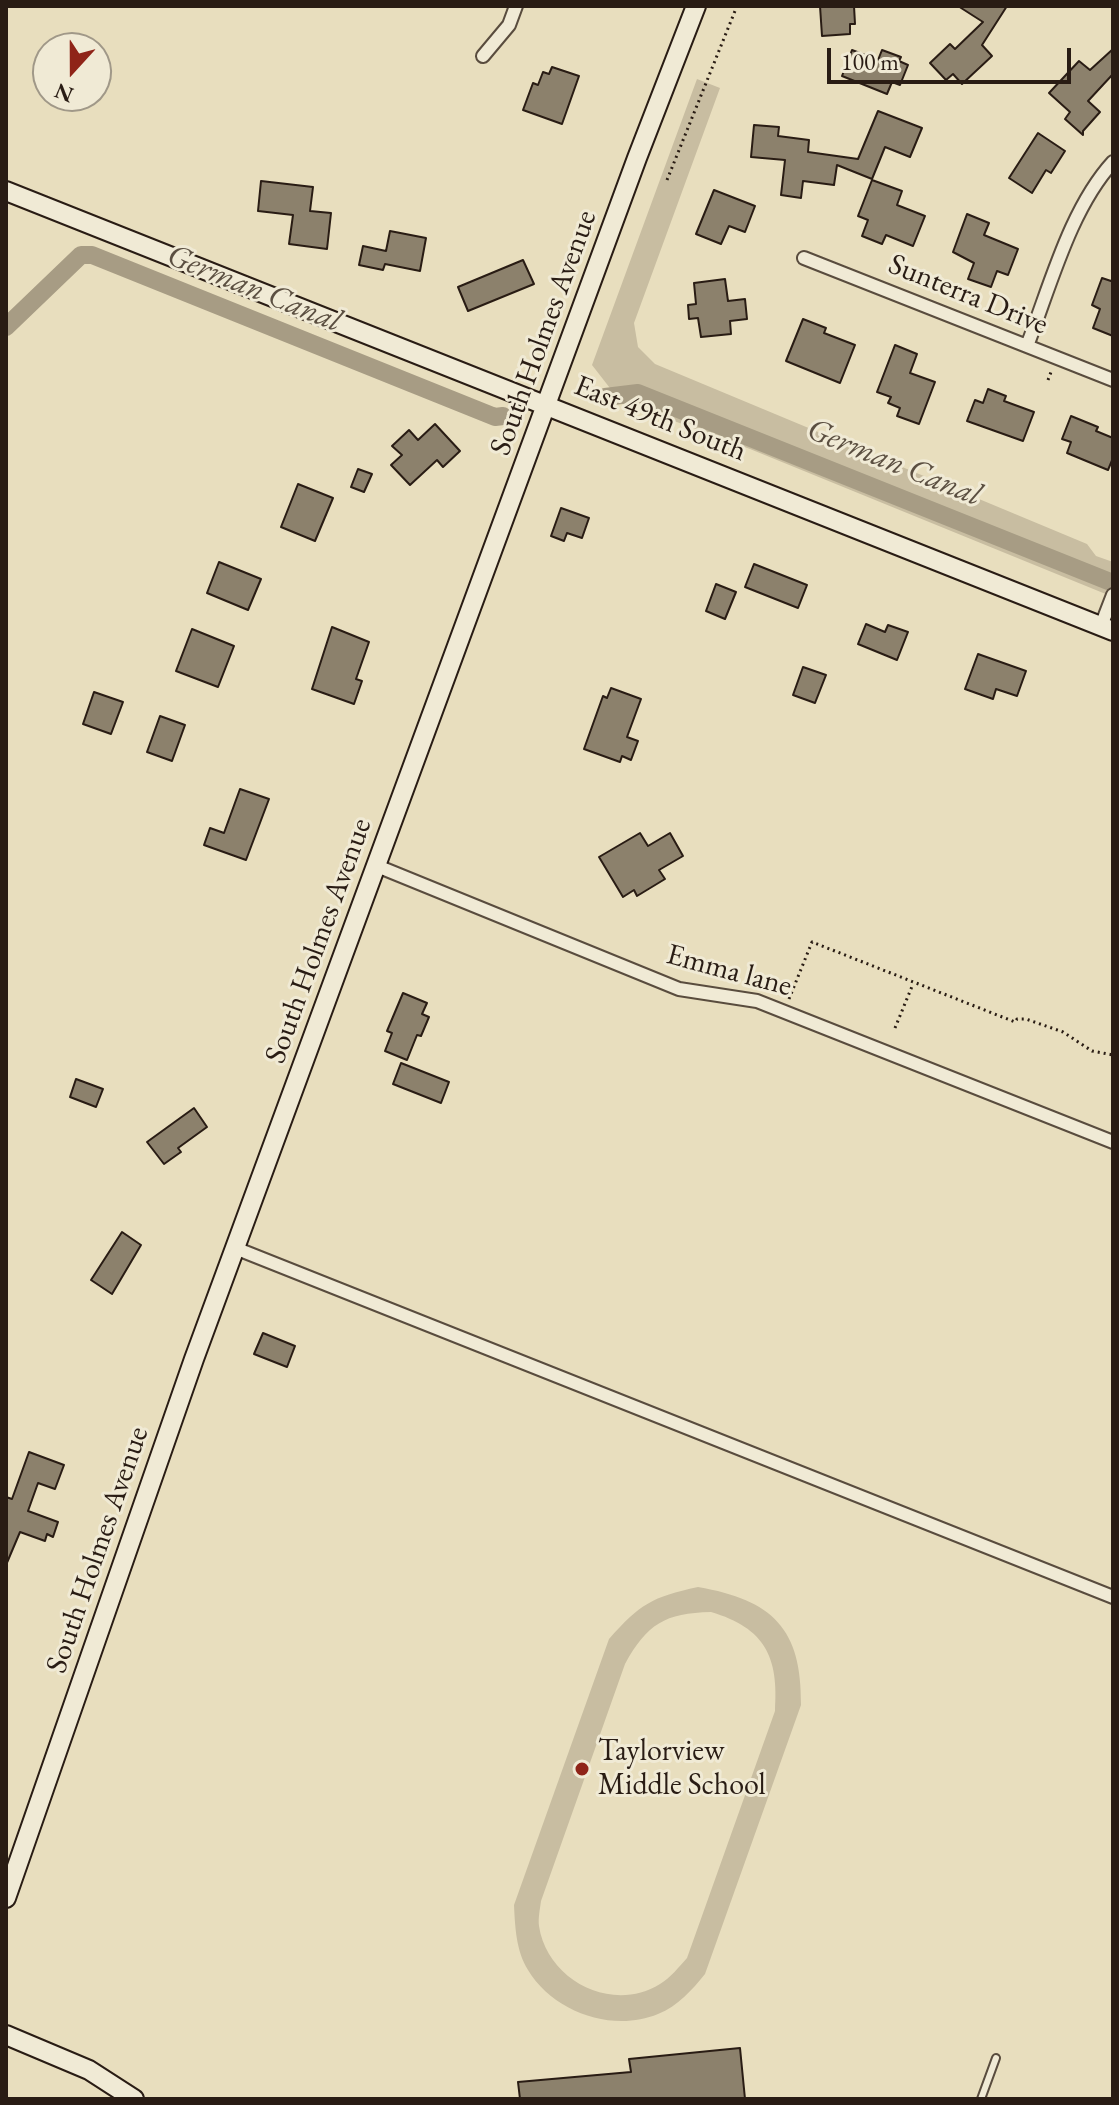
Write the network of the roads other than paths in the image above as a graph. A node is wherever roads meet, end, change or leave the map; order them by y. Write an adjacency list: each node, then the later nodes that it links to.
1 (516, 6): 3 (street)
2 (696, 6): 9 (street, South Holmes Avenue)
3 (483, 56)
4 (1113, 162): 7 (street)
5 (6, 191): 9 (street, East 49th South)
6 (804, 258): 7 (street, Sunterra Drive)
7 (1027, 346): 8 (street, Sunterra Drive)
8 (1113, 380)
9 (548, 404): 11 (street, East 49th South); 12 (street, South Holmes Avenue)
10 (1113, 596): 11 (street)
11 (1107, 628)
12 (377, 866): 13 (street, Emma lane); 14 (street, South Holmes Avenue)
13 (1113, 1142)
14 (235, 1248): 15 (street); 16 (street, South Holmes Avenue)
15 (1113, 1597)
16 (6, 1898)
17 (6, 2035): 19 (street)
18 (996, 2058): 20 (lane)
19 (134, 2099)
20 (981, 2099)

